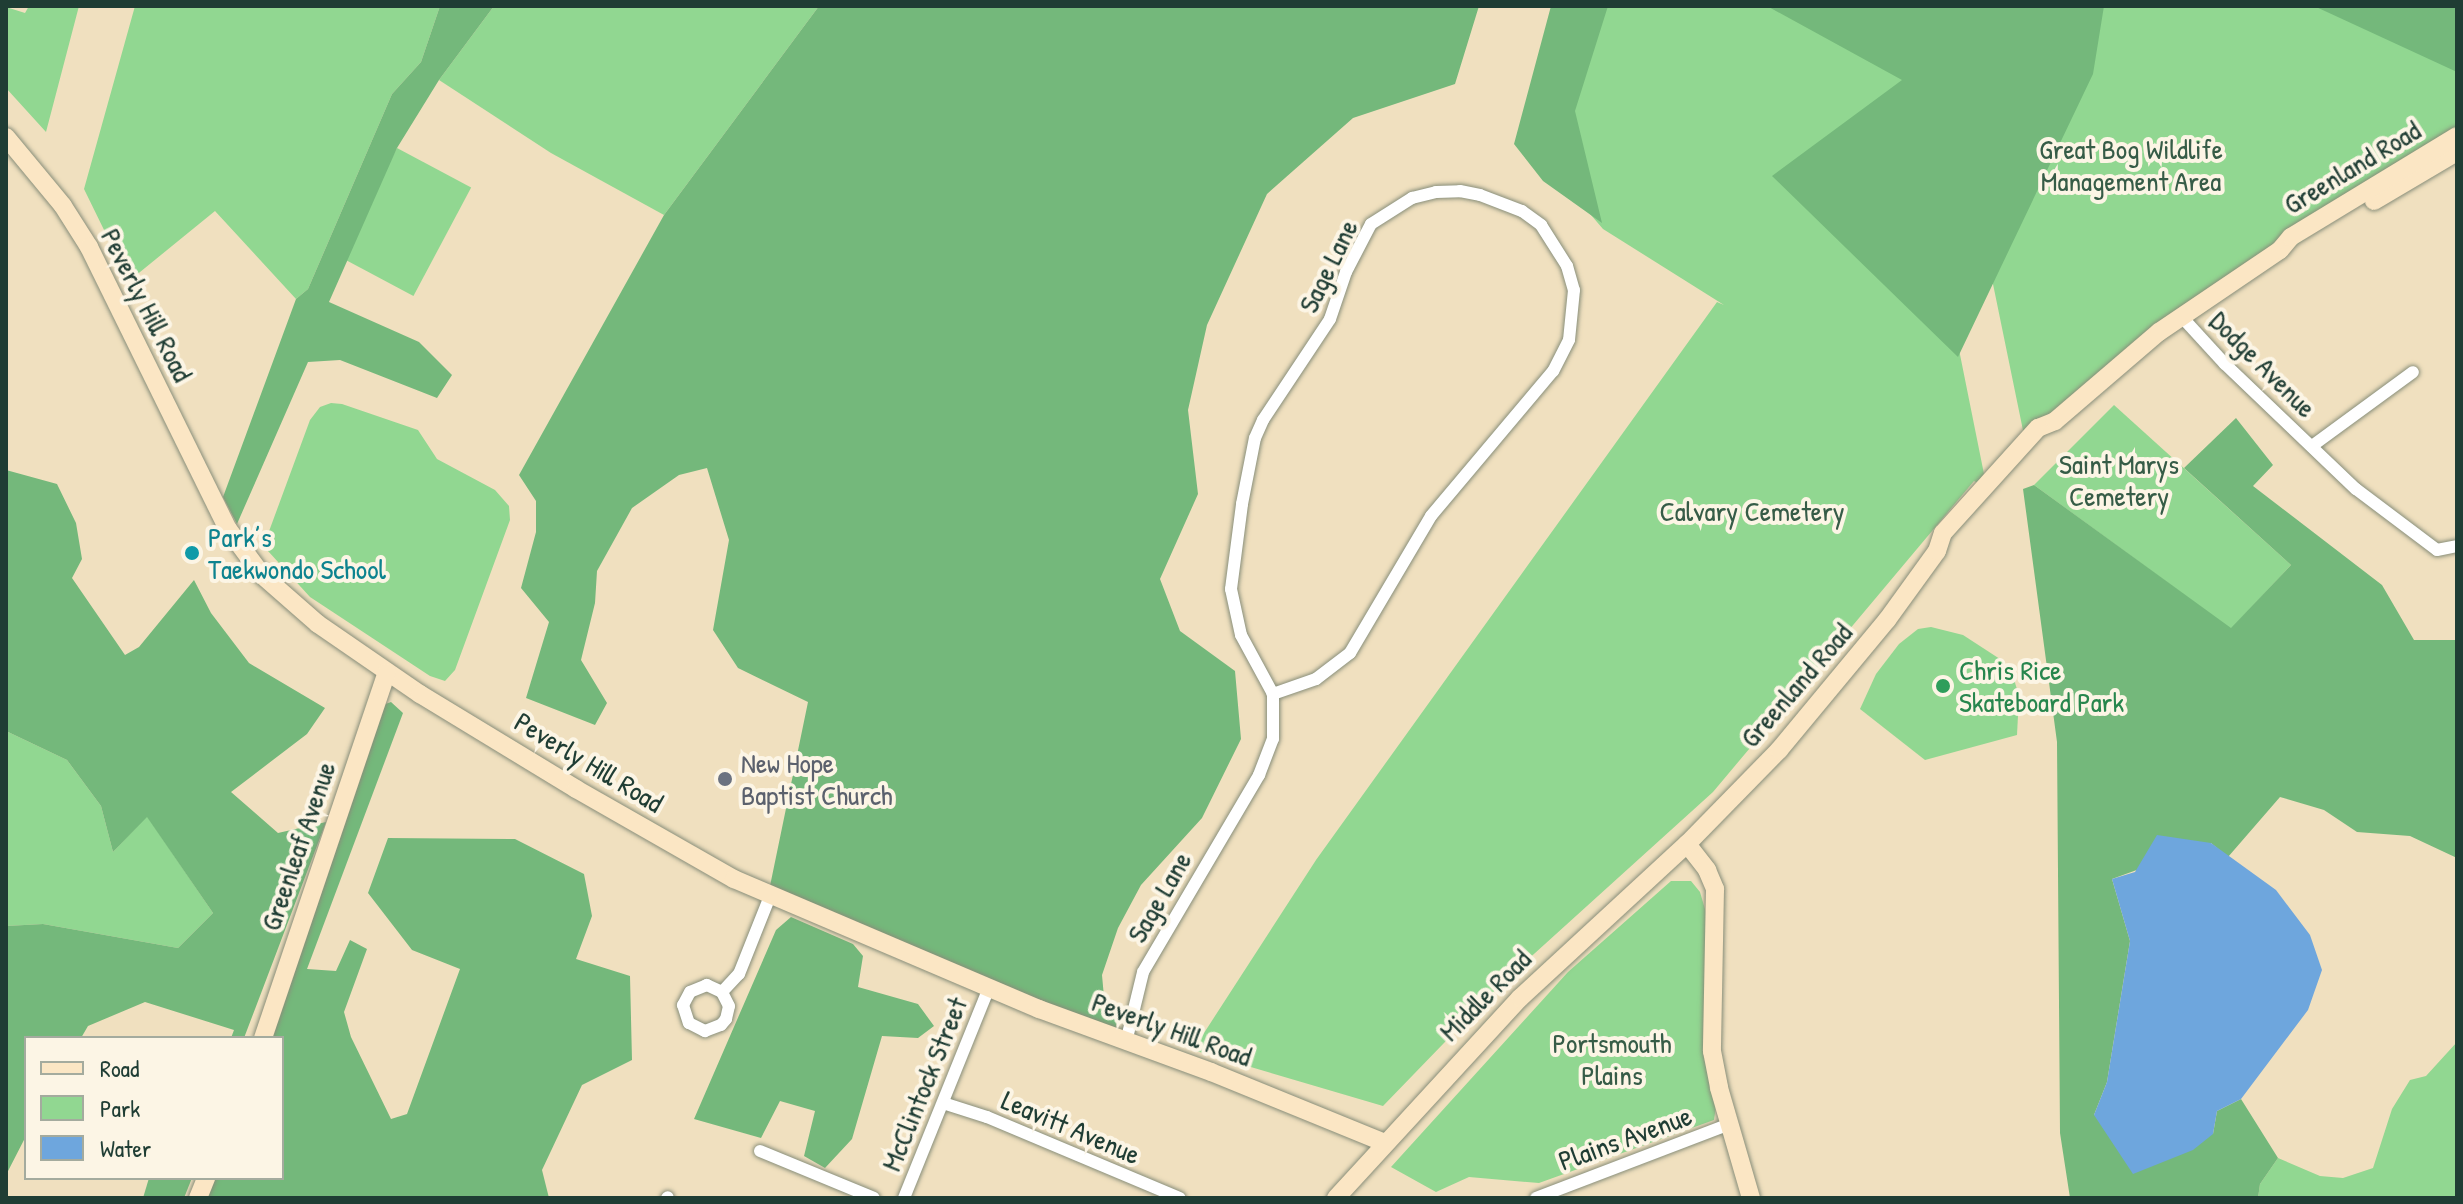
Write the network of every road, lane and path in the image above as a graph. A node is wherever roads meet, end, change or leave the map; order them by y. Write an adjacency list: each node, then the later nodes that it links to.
1 (2457, 136): 4 (street, Greenland Road)
2 (6, 137): 9 (street, Peverly Hill Road)
3 (2457, 152): 4 (street, Greenland Road)
4 (2280, 250): 5 (street, Greenland Road)
5 (2181, 316): 7 (street, Dodge Avenue); 11 (street, Greenland Road)
6 (2413, 372): 7 (street, Dodge Avenue)
7 (2312, 446): 8 (street, Dodge Avenue)
8 (2457, 546)
9 (387, 672): 12 (street, Peverly Hill Road); 15 (street, Greenleaf Avenue)
10 (1273, 694): 10 (street, Sage Lane); 16 (street, Sage Lane)
11 (1687, 844): 18 (street); 19 (street, Middle Road)
12 (770, 896): 13 (street, Peverly Hill Road); 14 (street)
13 (989, 988): 16 (street, Peverly Hill Road); 17 (street, McClintock Street)
14 (722, 992)
15 (264, 1036)
16 (1126, 1042): 19 (street, Peverly Hill Road)
17 (943, 1103): 23 (street, McClintock Street); 24 (street, Leavitt Avenue)
18 (1730, 1124): 21 (street, Plains Avenue); 26 (street)
19 (1385, 1143): 25 (street, Middle Road)
20 (760, 1151): 22 (street)
21 (1537, 1197)
22 (874, 1198)
23 (904, 1198)
24 (1180, 1198)
25 (1336, 1198)
26 (1751, 1198)

